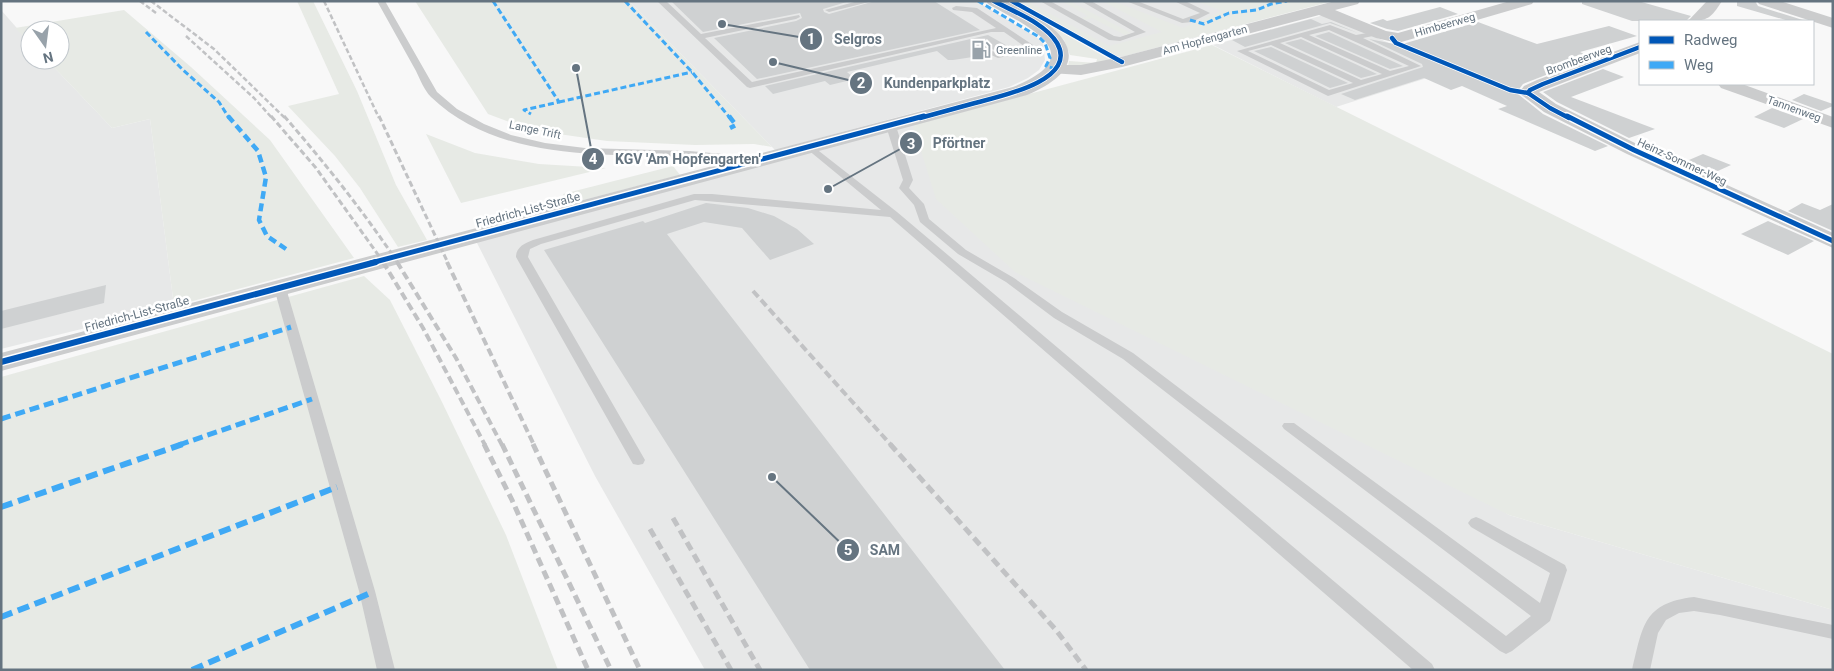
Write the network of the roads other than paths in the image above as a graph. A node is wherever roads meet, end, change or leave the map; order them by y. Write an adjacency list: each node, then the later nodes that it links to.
1 (381, 1): 37 (lane, Lange Trift)
2 (661, 1): 22 (lane)
3 (869, 1): 13 (lane)
4 (994, 1): 29 (street)
5 (1044, 1): 6 (lane)
6 (1085, 1)
7 (1130, 1): 8 (lane)
8 (1178, 1)
9 (1353, 1): 14 (street, Am Hopfengarten)
10 (1527, 1): 19 (street, Himbeerweg)
11 (1715, 1): 16 (street)
12 (1764, 1): 17 (street)
13 (829, 10)
14 (1321, 10): 19 (street); 29 (street, Am Hopfengarten)
15 (796, 17): 22 (lane)
16 (1696, 20)
17 (1833, 23)
18 (991, 30): 21 (lane); 23 (lane); 23 (lane)
19 (1375, 33): 24 (lane)
20 (1302, 35): 24 (lane); 26 (lane); 30 (lane)
21 (964, 36): 22 (lane); 25 (lane)
22 (700, 37)
23 (1013, 38): 28 (lane)
24 (1355, 38): 30 (lane)
25 (976, 43)
26 (1273, 43): 31 (lane); 31 (lane)
27 (1639, 49): 33 (street, Brombeerweg)
28 (990, 52)
29 (1056, 68): 35 (street, Friedrich-List-Straße)
30 (1389, 74): 31 (lane)
31 (1360, 83)
32 (1730, 85): 34 (street, Tannenweg)
33 (1528, 93): 39 (street, Heinz-Sommer-Weg)
34 (1833, 123)
35 (891, 126): 36 (street, Friedrich-List-Straße); 45 (lane)
36 (810, 147): 37 (street, Friedrich-List-Straße); 38 (lane)
37 (760, 160): 40 (street, Friedrich-List-Straße)
38 (893, 214): 43 (lane); 48 (lane)
39 (1833, 242)
40 (280, 288): 41 (street, Friedrich-List-Straße); 47 (lane)
41 (1, 362)
42 (1289, 426): 45 (lane)
43 (638, 460)
44 (1476, 523): 45 (lane)
45 (1544, 616)
46 (1833, 632): 49 (lane)
47 (386, 670)
48 (1426, 670)
49 (1641, 670)

